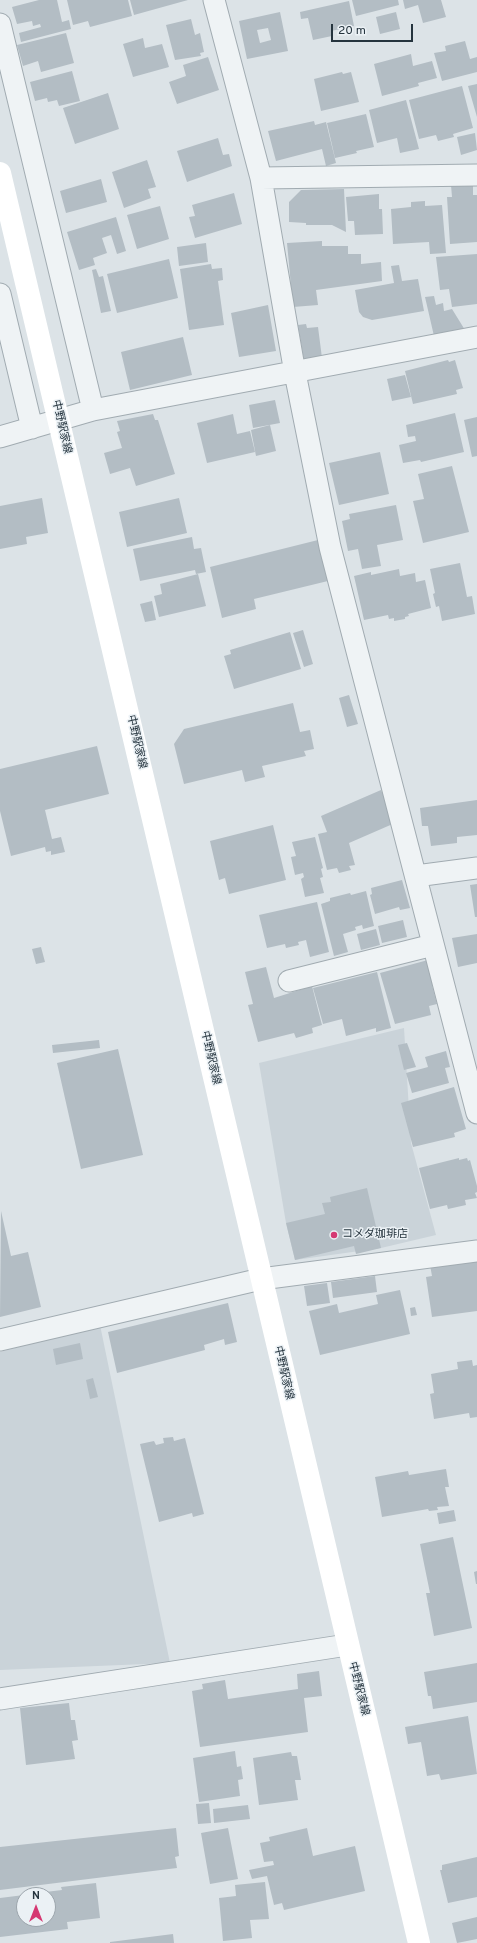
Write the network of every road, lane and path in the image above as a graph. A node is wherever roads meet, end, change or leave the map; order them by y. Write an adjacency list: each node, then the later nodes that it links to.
1 (214, 0): 5 (street)
2 (0, 24): 9 (street)
3 (0, 173): 10 (main road, 中野駅家線)
4 (477, 175): 5 (street)
5 (261, 178): 8 (street)
6 (0, 294): 11 (street)
7 (477, 337): 8 (street)
8 (295, 373): 9 (street); 14 (street)
9 (93, 410): 10 (street)
10 (60, 419): 11 (street); 19 (main road, 中野駅家線)
11 (32, 428): 12 (street)
12 (0, 437)
13 (477, 868): 14 (street)
14 (416, 876): 15 (street)
15 (433, 945): 16 (street); 17 (street)
16 (289, 981)
17 (477, 1113)
18 (477, 1251): 19 (street)
19 (261, 1279): 20 (street); 21 (main road, 中野駅家線)
20 (0, 1340)
21 (347, 1645): 22 (street); 23 (main road, 中野駅家線)
22 (0, 1699)
23 (419, 1943)

